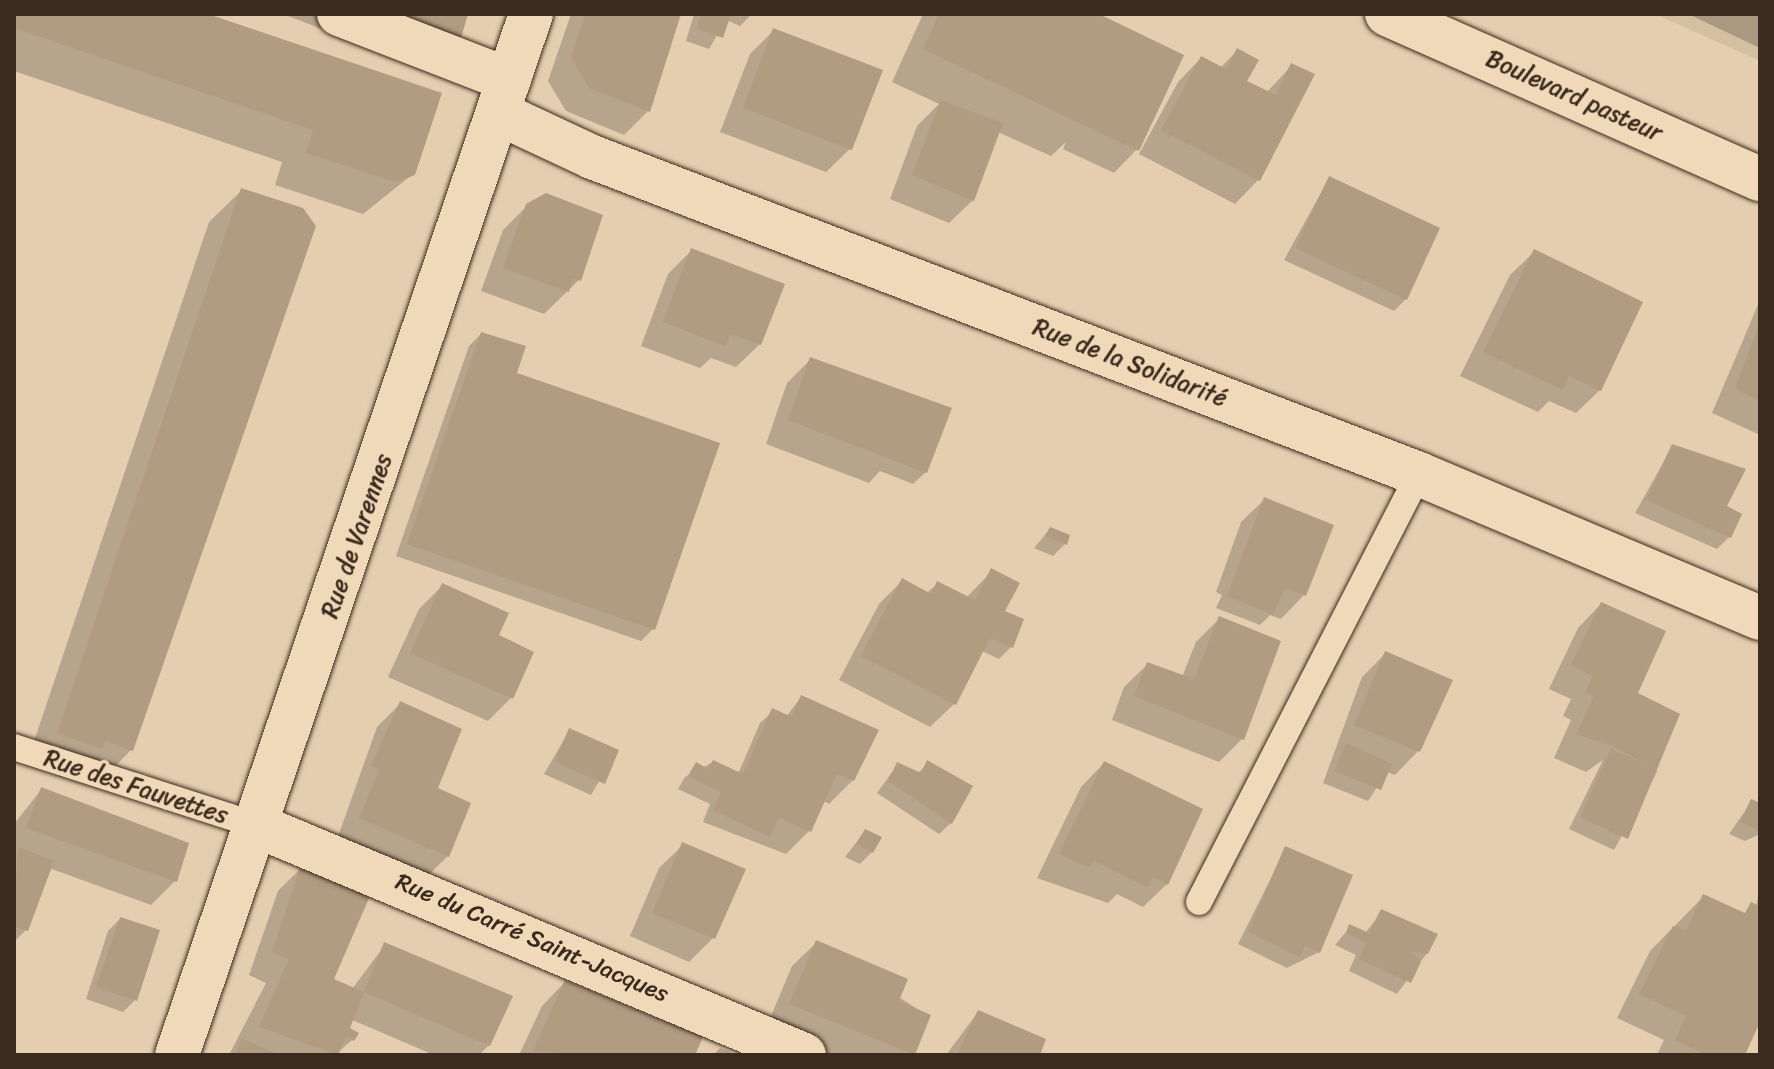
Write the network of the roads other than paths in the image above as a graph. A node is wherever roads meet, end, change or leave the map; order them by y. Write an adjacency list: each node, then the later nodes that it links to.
1 (339, 14): 4 (street)
2 (531, 14): 4 (street, Rue de Varennes)
3 (1387, 14): 5 (street, Boulevard pasteur)
4 (504, 97): 6 (street, Rue de la Solidarité); 9 (street, Rue de Varennes)
5 (1760, 179)
6 (1419, 474): 7 (street, Rue de la Solidarité); 10 (lane)
7 (1760, 618)
8 (14, 747): 9 (lane, Rue des Fauvettes)
9 (258, 826): 11 (street, Rue de Varennes); 12 (street, Rue du Carré Saint-Jacques)
10 (1199, 902)
11 (177, 1055)
12 (804, 1055)

